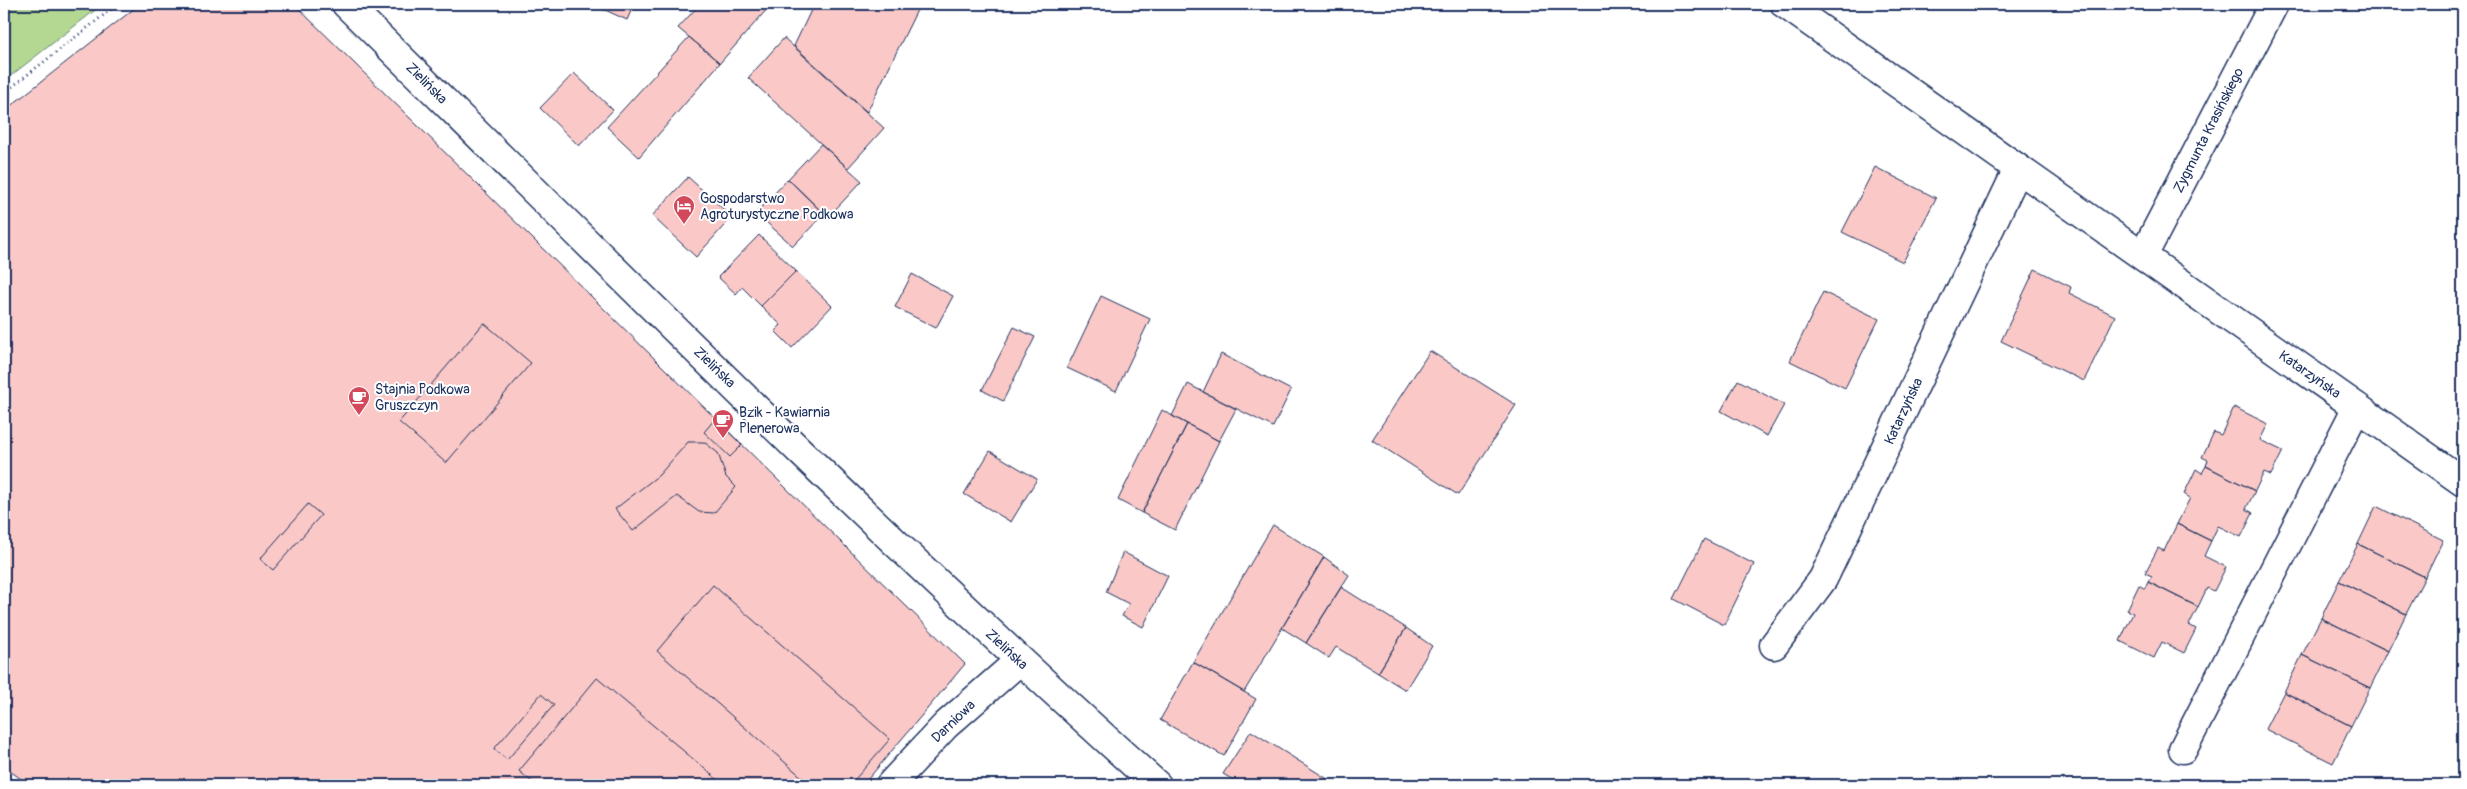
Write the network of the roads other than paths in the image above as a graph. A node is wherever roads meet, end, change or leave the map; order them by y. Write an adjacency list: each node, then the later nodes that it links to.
1 (346, 4): 9 (street, Zielińska)
2 (1785, 4): 4 (street, Katarzyńska)
3 (2274, 4): 5 (street, Zygmunta Krasińskiego)
4 (2018, 168): 5 (street, Katarzyńska); 8 (street, Katarzyńska)
5 (2142, 256): 6 (street, Katarzyńska)
6 (2357, 407): 7 (street, Katarzyńska); 10 (street)
7 (2463, 482)
8 (1774, 645)
9 (1019, 661): 11 (street, Darniowa); 12 (street, Zielińska)
10 (2183, 749)
11 (890, 785)
12 (1157, 785)

